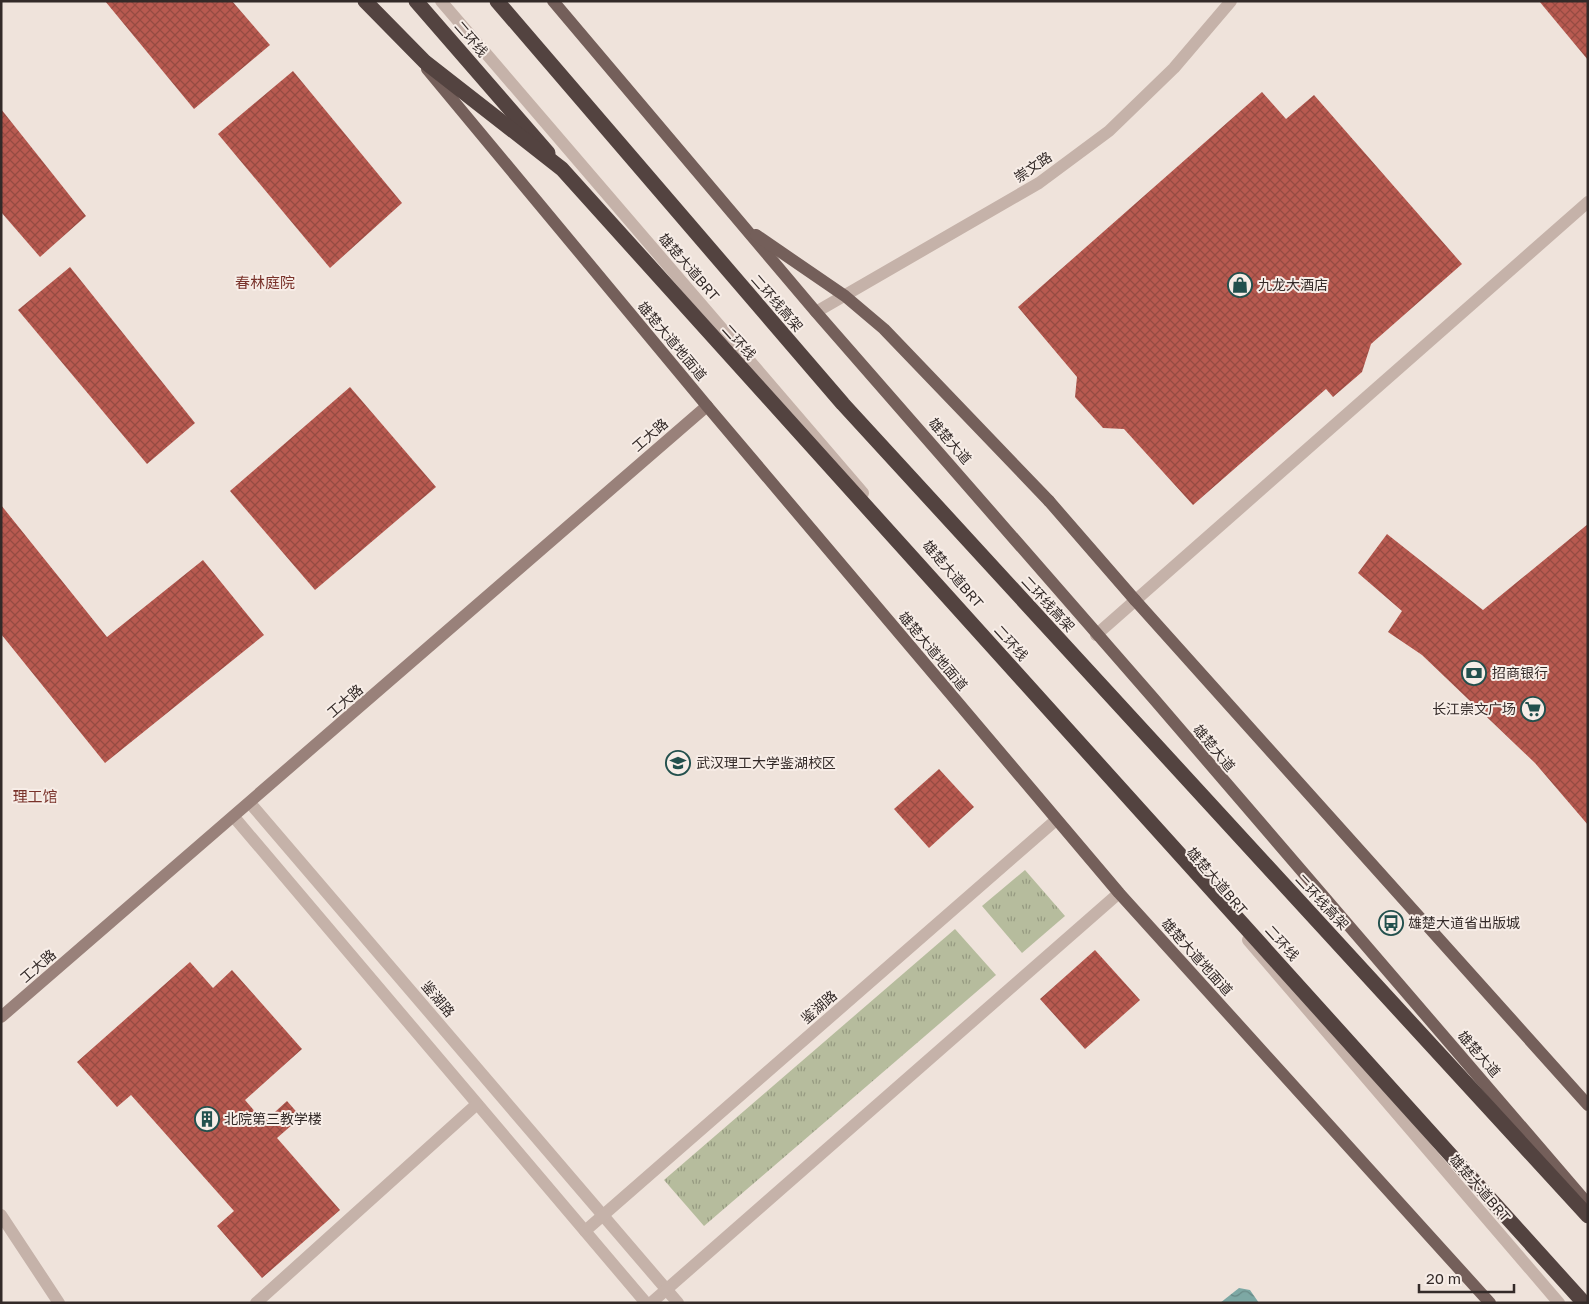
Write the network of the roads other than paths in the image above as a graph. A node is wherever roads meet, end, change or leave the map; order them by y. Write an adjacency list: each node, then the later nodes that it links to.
1 (365, 1): 8 (highway, bridge)
2 (371, 1): 13 (main road, 雄楚大道地面道)
3 (416, 1): 8 (highway, 二环线, bridge)
4 (441, 1): 34 (street, 雄楚大道BRT)
5 (497, 1): 25 (highway, 二环线高架)
6 (553, 1): 10 (main road)
7 (1230, 1): 11 (street, 崇文路)
8 (562, 169): 35 (highway, 二环线, bridge)
9 (1588, 202): 14 (street)
10 (742, 224): 11 (main road); 12 (main road)
11 (845, 296): 12 (street, 崇文路); 21 (main road, bridge)
12 (816, 312): 14 (main road, 雄楚大道)
13 (707, 406): 15 (street, 工大路); 17 (main road, 雄楚大道地面道)
14 (1096, 634): 22 (main road, 雄楚大道)
15 (250, 803): 16 (street, 工大路); 24 (street, 鉴湖路)
16 (234, 817): 19 (street, 工大路); 20 (street)
17 (1056, 820): 18 (main road, 雄楚大道地面道); 24 (street, 鉴湖路)
18 (1119, 893): 27 (street); 33 (main road, 雄楚大道地面道)
19 (1, 1017)
20 (477, 1104): 26 (street); 29 (street)
21 (1588, 1105)
22 (1588, 1204)
23 (1, 1215): 28 (street)
24 (602, 1216): 26 (street, 鉴湖路); 27 (street, 鉴湖路)
25 (1588, 1216)
26 (585, 1231): 30 (street)
27 (667, 1289): 31 (street); 32 (street, 鉴湖路)
28 (59, 1303)
29 (256, 1303)
30 (646, 1303)
31 (651, 1303)
32 (678, 1303)
33 (1490, 1303)
34 (1559, 1303)
35 (1584, 1303)

